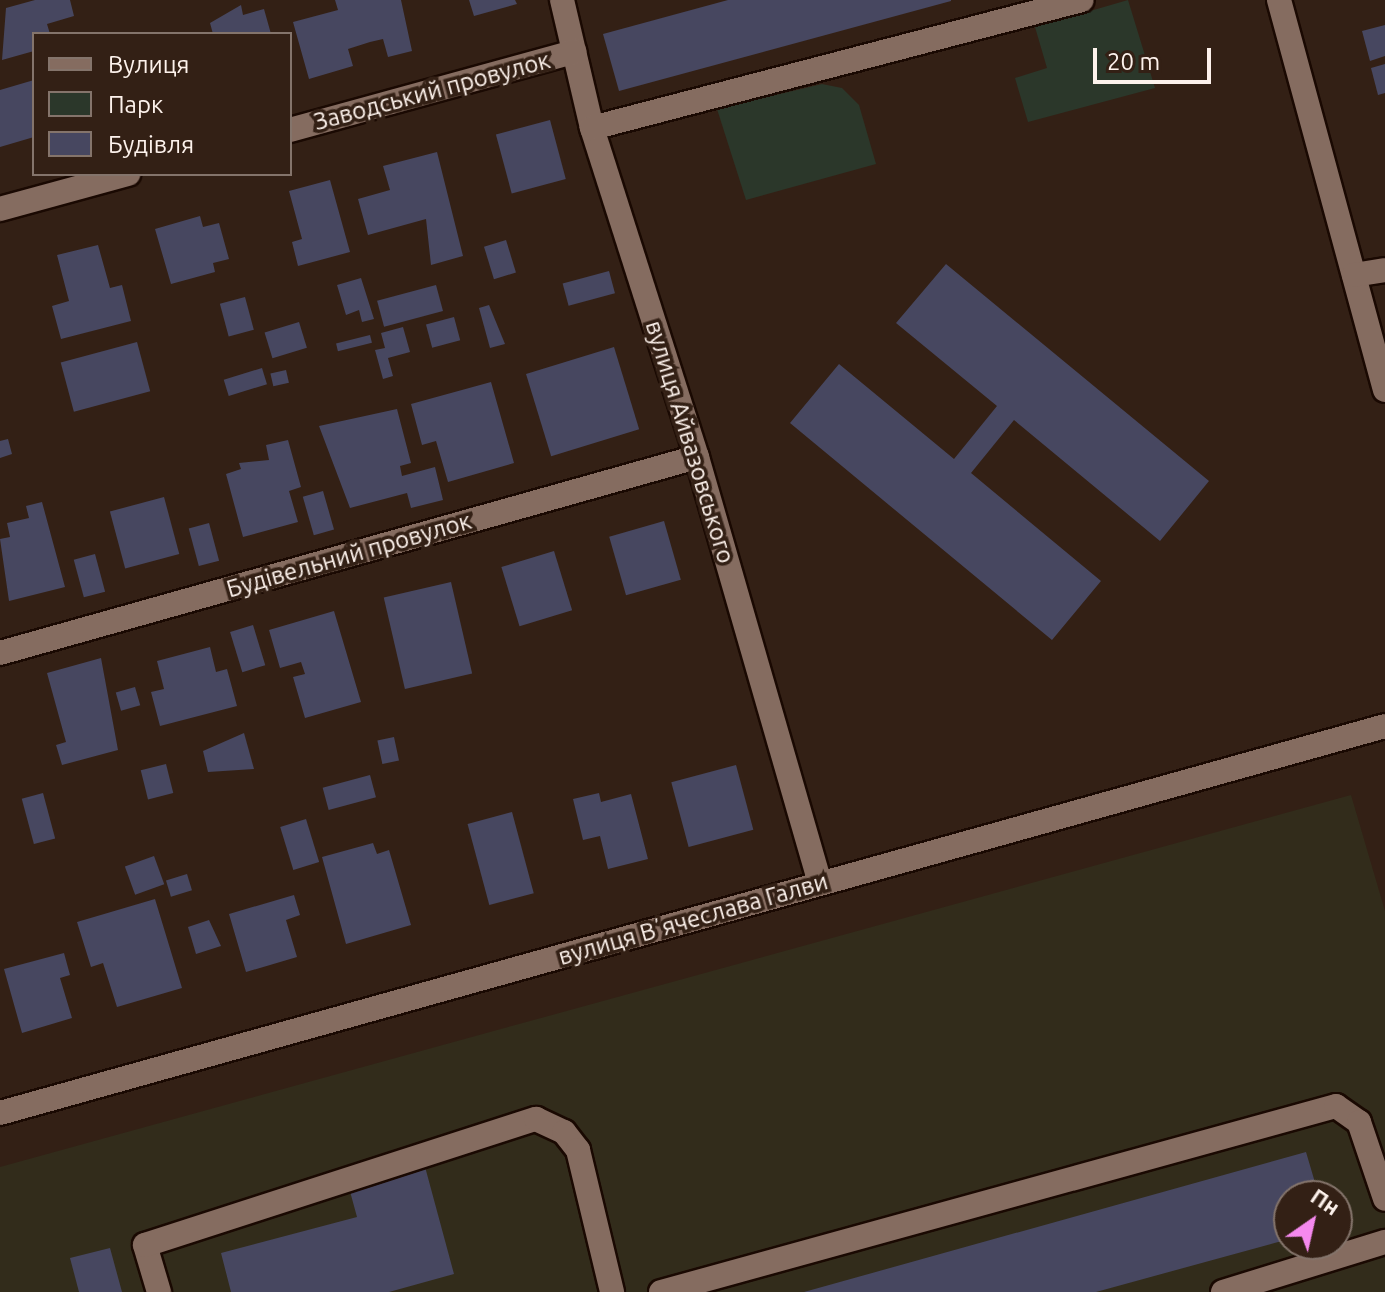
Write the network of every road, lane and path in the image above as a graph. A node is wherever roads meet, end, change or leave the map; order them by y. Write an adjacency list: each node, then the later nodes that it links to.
1 (562, 0): 4 (street, вулиця Айвазовського)
2 (1082, 0): 5 (street)
3 (1279, 0): 10 (street)
4 (574, 52): 5 (street, вулиця Айвазовського); 6 (street, Заводський провулок)
5 (592, 128): 12 (street, вулиця Айвазовського)
6 (292, 129)
7 (121, 176): 8 (street)
8 (0, 209)
9 (1385, 270): 10 (street)
10 (1354, 275): 11 (street)
11 (1385, 390)
12 (697, 457): 13 (street, Будівельний провулок); 15 (street, вулиця Айвазовського)
13 (0, 653)
14 (1385, 726): 15 (street, вулиця Вʼячеслава Галви)
15 (820, 883): 16 (street, вулиця Вʼячеслава Галви)
16 (0, 1113)
17 (1385, 1199): 21 (street)
18 (1385, 1242): 22 (street)
19 (159, 1292): 20 (street)
20 (612, 1292)
21 (661, 1292)
22 (1223, 1292)

